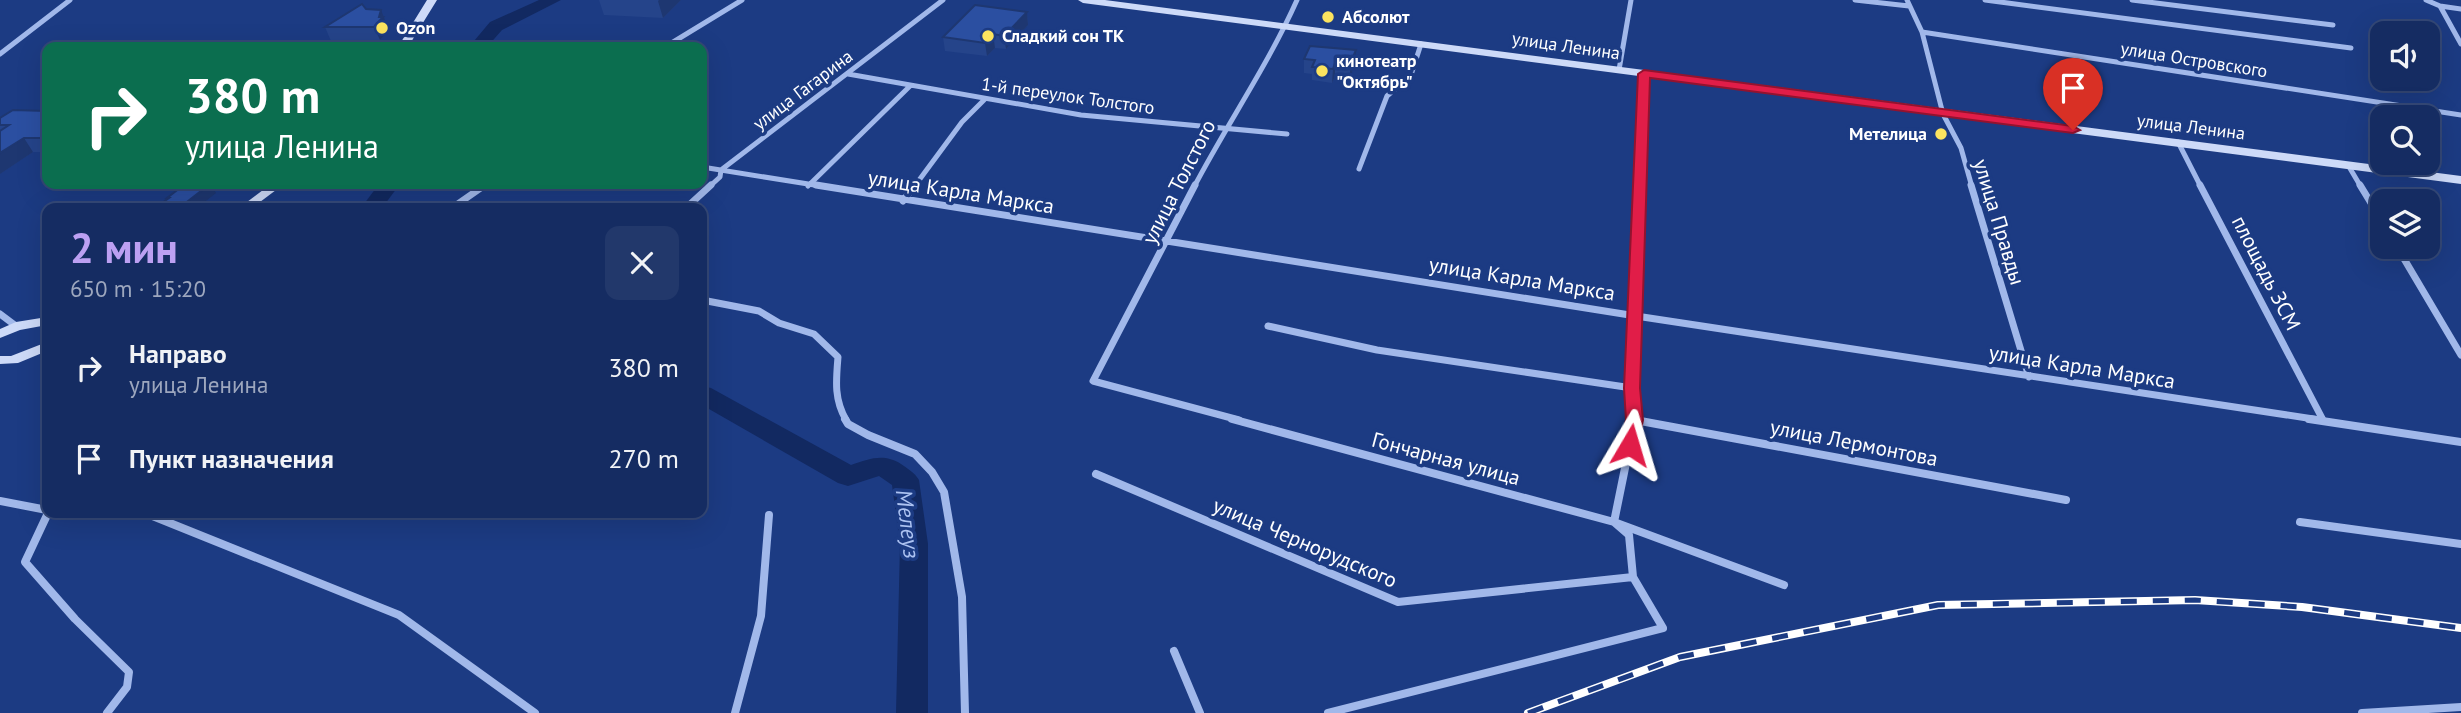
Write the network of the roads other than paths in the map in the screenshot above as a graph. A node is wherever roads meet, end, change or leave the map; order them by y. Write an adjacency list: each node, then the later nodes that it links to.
1 (70, 0): 23 (street)
2 (432, 0): 18 (main road)
3 (742, 0): 19 (street)
4 (943, 0): 25 (street, улица Гагарина)
5 (1083, 0): 16 (main road, улица Ленина)
6 (1297, 0): 16 (street, улица Толстого)
7 (1631, 0): 24 (street)
8 (1855, 0): 12 (street)
9 (1985, 0): 22 (street)
10 (2132, 0): 15 (street)
11 (2426, 0): 13 (street)
12 (1908, 3): 17 (street, улица Правды)
13 (2440, 6): 14 (street); 21 (street)
14 (2461, 9)
15 (2333, 25)
16 (1285, 27): 20 (main road, улица Ленина); 31 (street, улица Толстого)
17 (1922, 32): 29 (street, улица Правды); 30 (street, улица Островского)
18 (406, 42)
19 (672, 42)
20 (1421, 44): 24 (main road, улица Ленина); 36 (street)
21 (2461, 44)
22 (2351, 48)
23 (0, 54)
24 (1619, 70): 26 (main road, улица Ленина)
25 (848, 74): 27 (street, 1-й переулок Толстого); 37 (street, улица Гагарина)
26 (1644, 74): 29 (main road, улица Ленина); 51 (street)
27 (910, 86): 28 (street, 1-й переулок Толстого); 39 (street)
28 (984, 100): 31 (street, 1-й переулок Толстого); 42 (street)
29 (1942, 114): 33 (main road, улица Ленина); 61 (street, улица Правды)
30 (2461, 116)
31 (1224, 129): 32 (street, 1-й переулок Толстого); 47 (street, улица Толстого)
32 (1287, 134)
33 (2178, 142): 34 (main road, улица Ленина); 65 (street, площадь ЗСМ)
34 (2348, 165): 38 (main road, улица Ленина); 43 (street)
35 (707, 168): 37 (street, улица Карла Маркса)
36 (1359, 169)
37 (721, 170): 39 (street, улица Карла Маркса); 46 (street, улица Гагарина)
38 (2461, 180)
39 (808, 186): 42 (street, улица Карла Маркса)
40 (271, 189): 44 (main road)
41 (480, 189): 45 (street)
42 (903, 201): 47 (street, улица Карла Маркса)
43 (2370, 201)
44 (252, 203)
45 (459, 203)
46 (692, 203)
47 (1167, 242): 51 (street, улица Карла Маркса); 62 (street, улица Толстого)
48 (2404, 259): 58 (street)
49 (707, 301): 84 (street)
50 (0, 314): 53 (street)
51 (1636, 316): 61 (street, улица Карла Маркса); 63 (street)
52 (42, 320): 53 (main road)
53 (16, 326): 55 (main road)
54 (1268, 327): 63 (street)
55 (0, 334)
56 (42, 349): 57 (main road)
57 (33, 354): 59 (main road); 60 (main road)
58 (2461, 355)
59 (4, 362)
60 (0, 373)
61 (2029, 377): 65 (street, улица Карла Маркса)
62 (1093, 382): 74 (street, Гончарная улица)
63 (1632, 388): 64 (street)
64 (1635, 420): 68 (street, улица Лермонтова); 74 (street)
65 (2323, 420): 66 (street, улица Карла Маркса)
66 (2461, 442)
67 (1096, 474): 77 (street, улица Чернорудского)
68 (2066, 500)
69 (0, 501): 70 (street)
70 (42, 510)
71 (769, 515): 83 (street)
72 (45, 518): 81 (street)
73 (157, 518): 82 (street)
74 (1614, 522): 77 (street); 78 (street, Гончарная улица)
75 (2300, 522): 76 (street)
76 (2461, 544)
77 (1633, 577): 86 (street)
78 (1784, 585)
79 (1174, 651): 85 (street)
80 (2461, 707): 87 (street)
81 (107, 713)
82 (535, 713)
83 (735, 713)
84 (965, 713)
85 (1200, 713)
86 (1328, 713)
87 (2362, 713)

